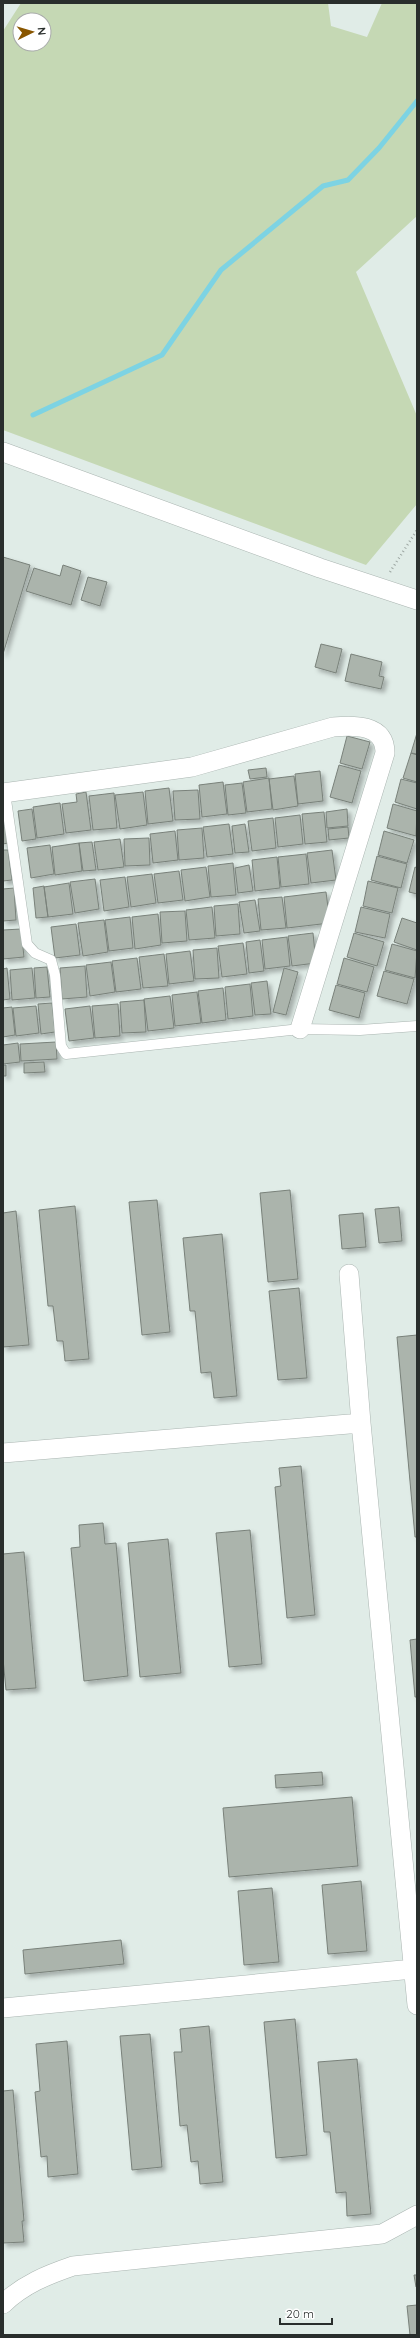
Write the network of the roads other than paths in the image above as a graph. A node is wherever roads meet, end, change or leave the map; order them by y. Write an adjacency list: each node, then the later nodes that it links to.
1 (3, 452): 2 (street)
2 (417, 600)
3 (4, 793): 5 (lane); 5 (street)
4 (417, 1026): 5 (lane)
5 (300, 1029)
6 (349, 1274): 7 (street)
7 (361, 1423): 8 (street); 9 (street)
8 (3, 1453)
9 (413, 1969): 10 (street); 11 (street)
10 (417, 2005)
11 (3, 2008)
12 (417, 2215): 13 (street)
13 (3, 2304)

